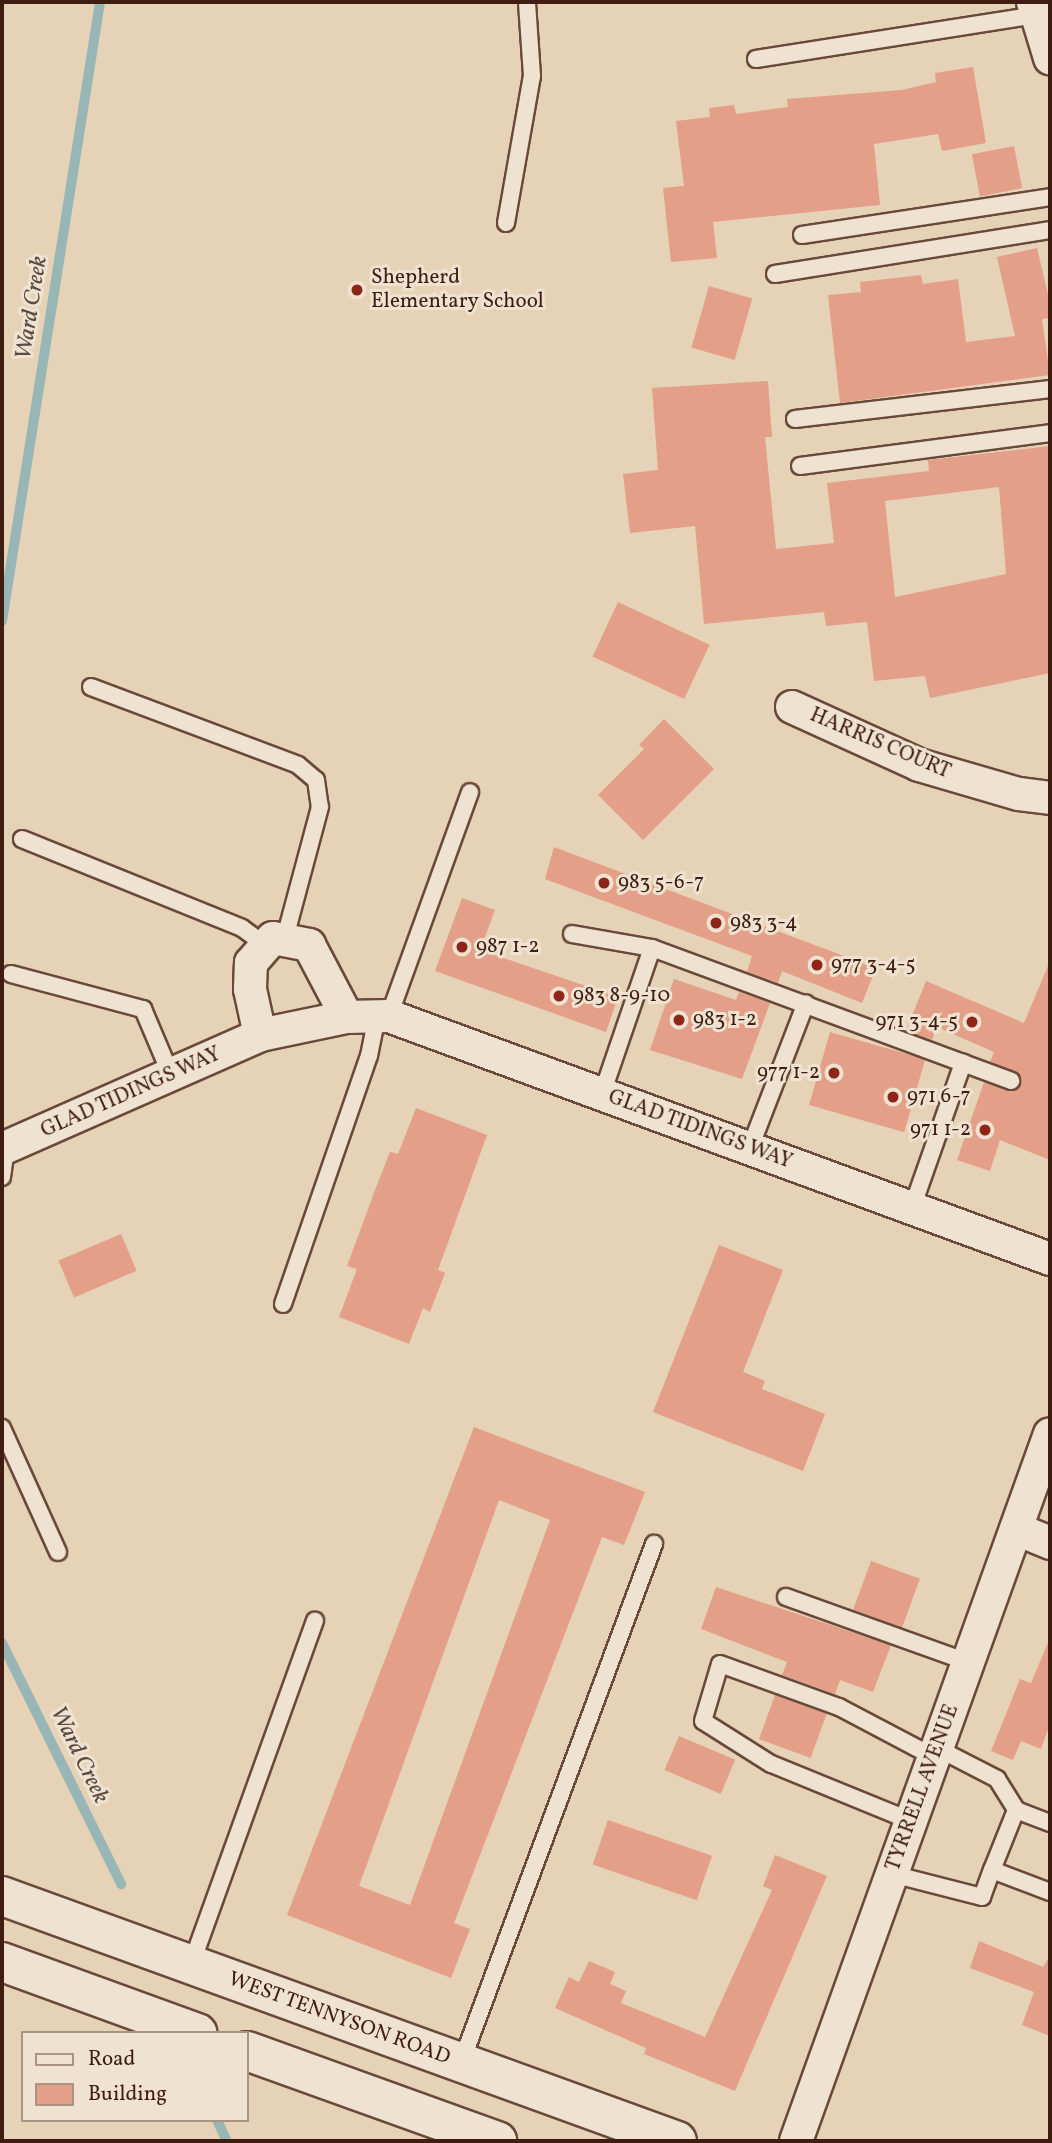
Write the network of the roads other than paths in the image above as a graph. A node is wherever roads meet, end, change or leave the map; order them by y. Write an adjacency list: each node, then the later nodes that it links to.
1 (527, 2): 6 (lane)
2 (1035, 8): 3 (street); 4 (lane)
3 (1050, 58)
4 (756, 59)
5 (1050, 197): 8 (lane)
6 (506, 223)
7 (1050, 230): 9 (lane)
8 (802, 235)
9 (775, 274)
10 (1050, 389): 11 (lane)
11 (795, 419)
12 (1050, 433): 13 (lane)
13 (800, 466)
14 (91, 687): 20 (lane)
15 (792, 707): 17 (street, HARRIS COURT)
16 (470, 792): 24 (lane)
17 (1050, 798)
18 (23, 839): 20 (lane)
19 (572, 934): 21 (lane)
20 (275, 941): 24 (street); 25 (street)
21 (652, 948): 23 (lane); 29 (lane)
22 (11, 974): 27 (lane)
23 (806, 1003): 26 (lane); 30 (lane)
24 (371, 1016): 25 (street, GLAD TIDINGS WAY); 29 (street, GLAD TIDINGS WAY); 34 (lane)
25 (260, 1035): 27 (street, GLAD TIDINGS WAY)
26 (963, 1063): 28 (lane); 32 (lane)
27 (171, 1075): 31 (street, GLAD TIDINGS WAY)
28 (1011, 1081)
29 (602, 1094): 30 (street, GLAD TIDINGS WAY)
30 (750, 1148): 32 (street, GLAD TIDINGS WAY)
31 (3, 1158)
32 (912, 1208): 33 (street, GLAD TIDINGS WAY)
33 (1050, 1259)
34 (283, 1304)
35 (2, 1428): 40 (lane)
36 (1050, 1434): 37 (street, TYRRELL AVENUE)
37 (1016, 1529): 38 (street); 43 (street, TYRRELL AVENUE)
38 (1050, 1543)
39 (654, 1544): 56 (lane)
40 (58, 1552)
41 (786, 1597): 43 (lane)
42 (315, 1622): 53 (lane)
43 (968, 1662): 44 (street, TYRRELL AVENUE)
44 (935, 1753): 45 (lane); 46 (street, TYRRELL AVENUE); 46 (lane)
45 (1016, 1810): 47 (lane); 48 (lane)
46 (911, 1821): 49 (street, TYRRELL AVENUE)
47 (1050, 1823)
48 (992, 1870): 49 (lane); 50 (lane)
49 (892, 1874): 59 (street, TYRRELL AVENUE)
50 (1050, 1892)
51 (2, 1896): 53 (main road, WEST TENNYSON ROAD)
52 (2, 1962): 54 (main road)
53 (191, 1965): 56 (main road, WEST TENNYSON ROAD)
54 (192, 2031)
55 (248, 2051): 57 (main road)
56 (461, 2063): 58 (main road, WEST TENNYSON ROAD)
57 (496, 2141)
58 (677, 2141)
59 (796, 2141)

